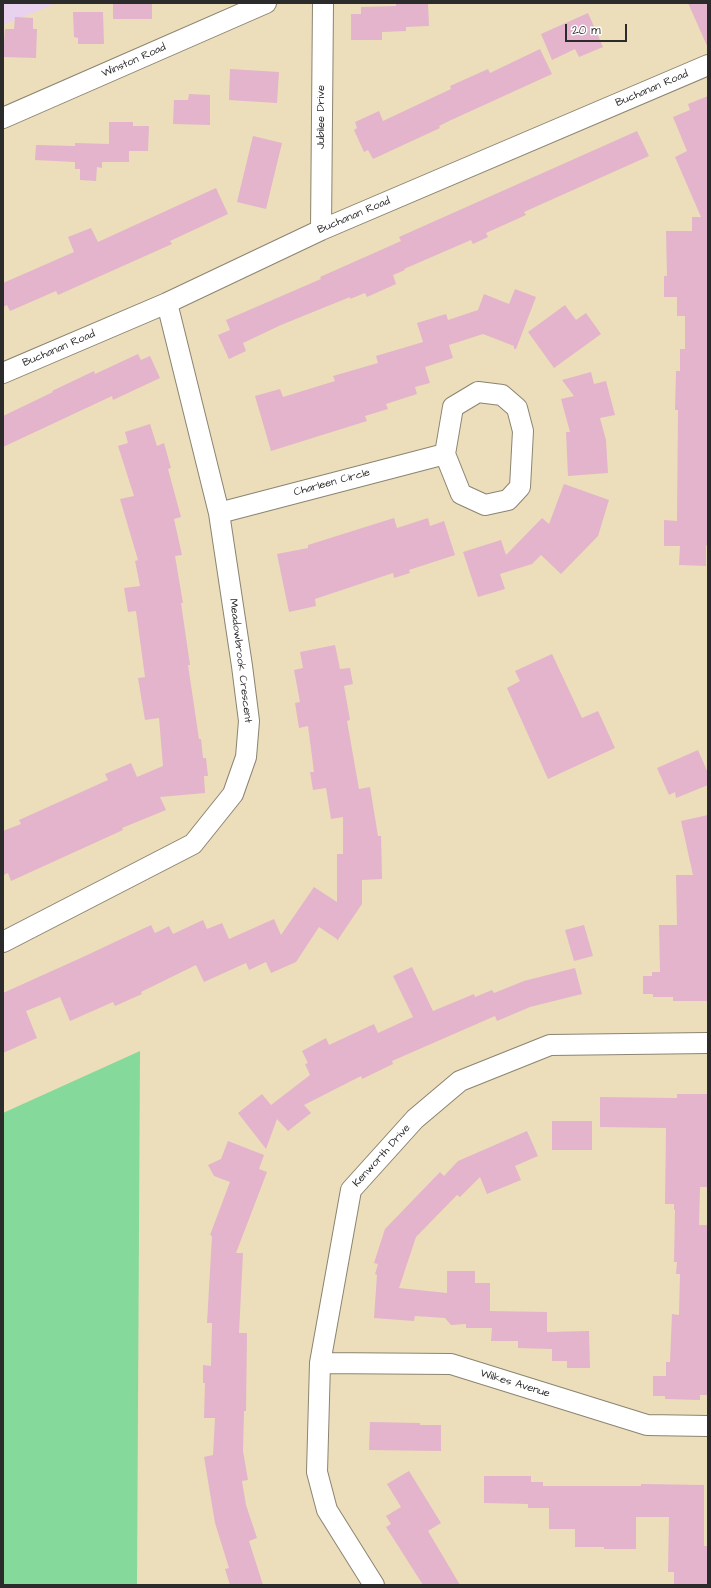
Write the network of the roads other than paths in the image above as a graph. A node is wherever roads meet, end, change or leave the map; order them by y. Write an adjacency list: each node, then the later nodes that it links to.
1 (266, 3): 4 (street, Winston Road)
2 (323, 3): 5 (street, Jubilee Drive)
3 (708, 65): 5 (street, Buchanan Road)
4 (3, 118)
5 (321, 230): 6 (street, Buchanan Road)
6 (167, 303): 7 (street, Buchanan Road); 9 (street, Meadowbrook Crescent)
7 (3, 373)
8 (445, 454): 8 (street); 9 (street, Charleen Circle)
9 (219, 512): 10 (street, Meadowbrook Crescent)
10 (3, 942)
11 (708, 1043): 12 (street, Kenworth Drive)
12 (320, 1363): 13 (street, Wilkes Avenue); 14 (street, Kenworth Drive)
13 (708, 1426)
14 (374, 1585)

